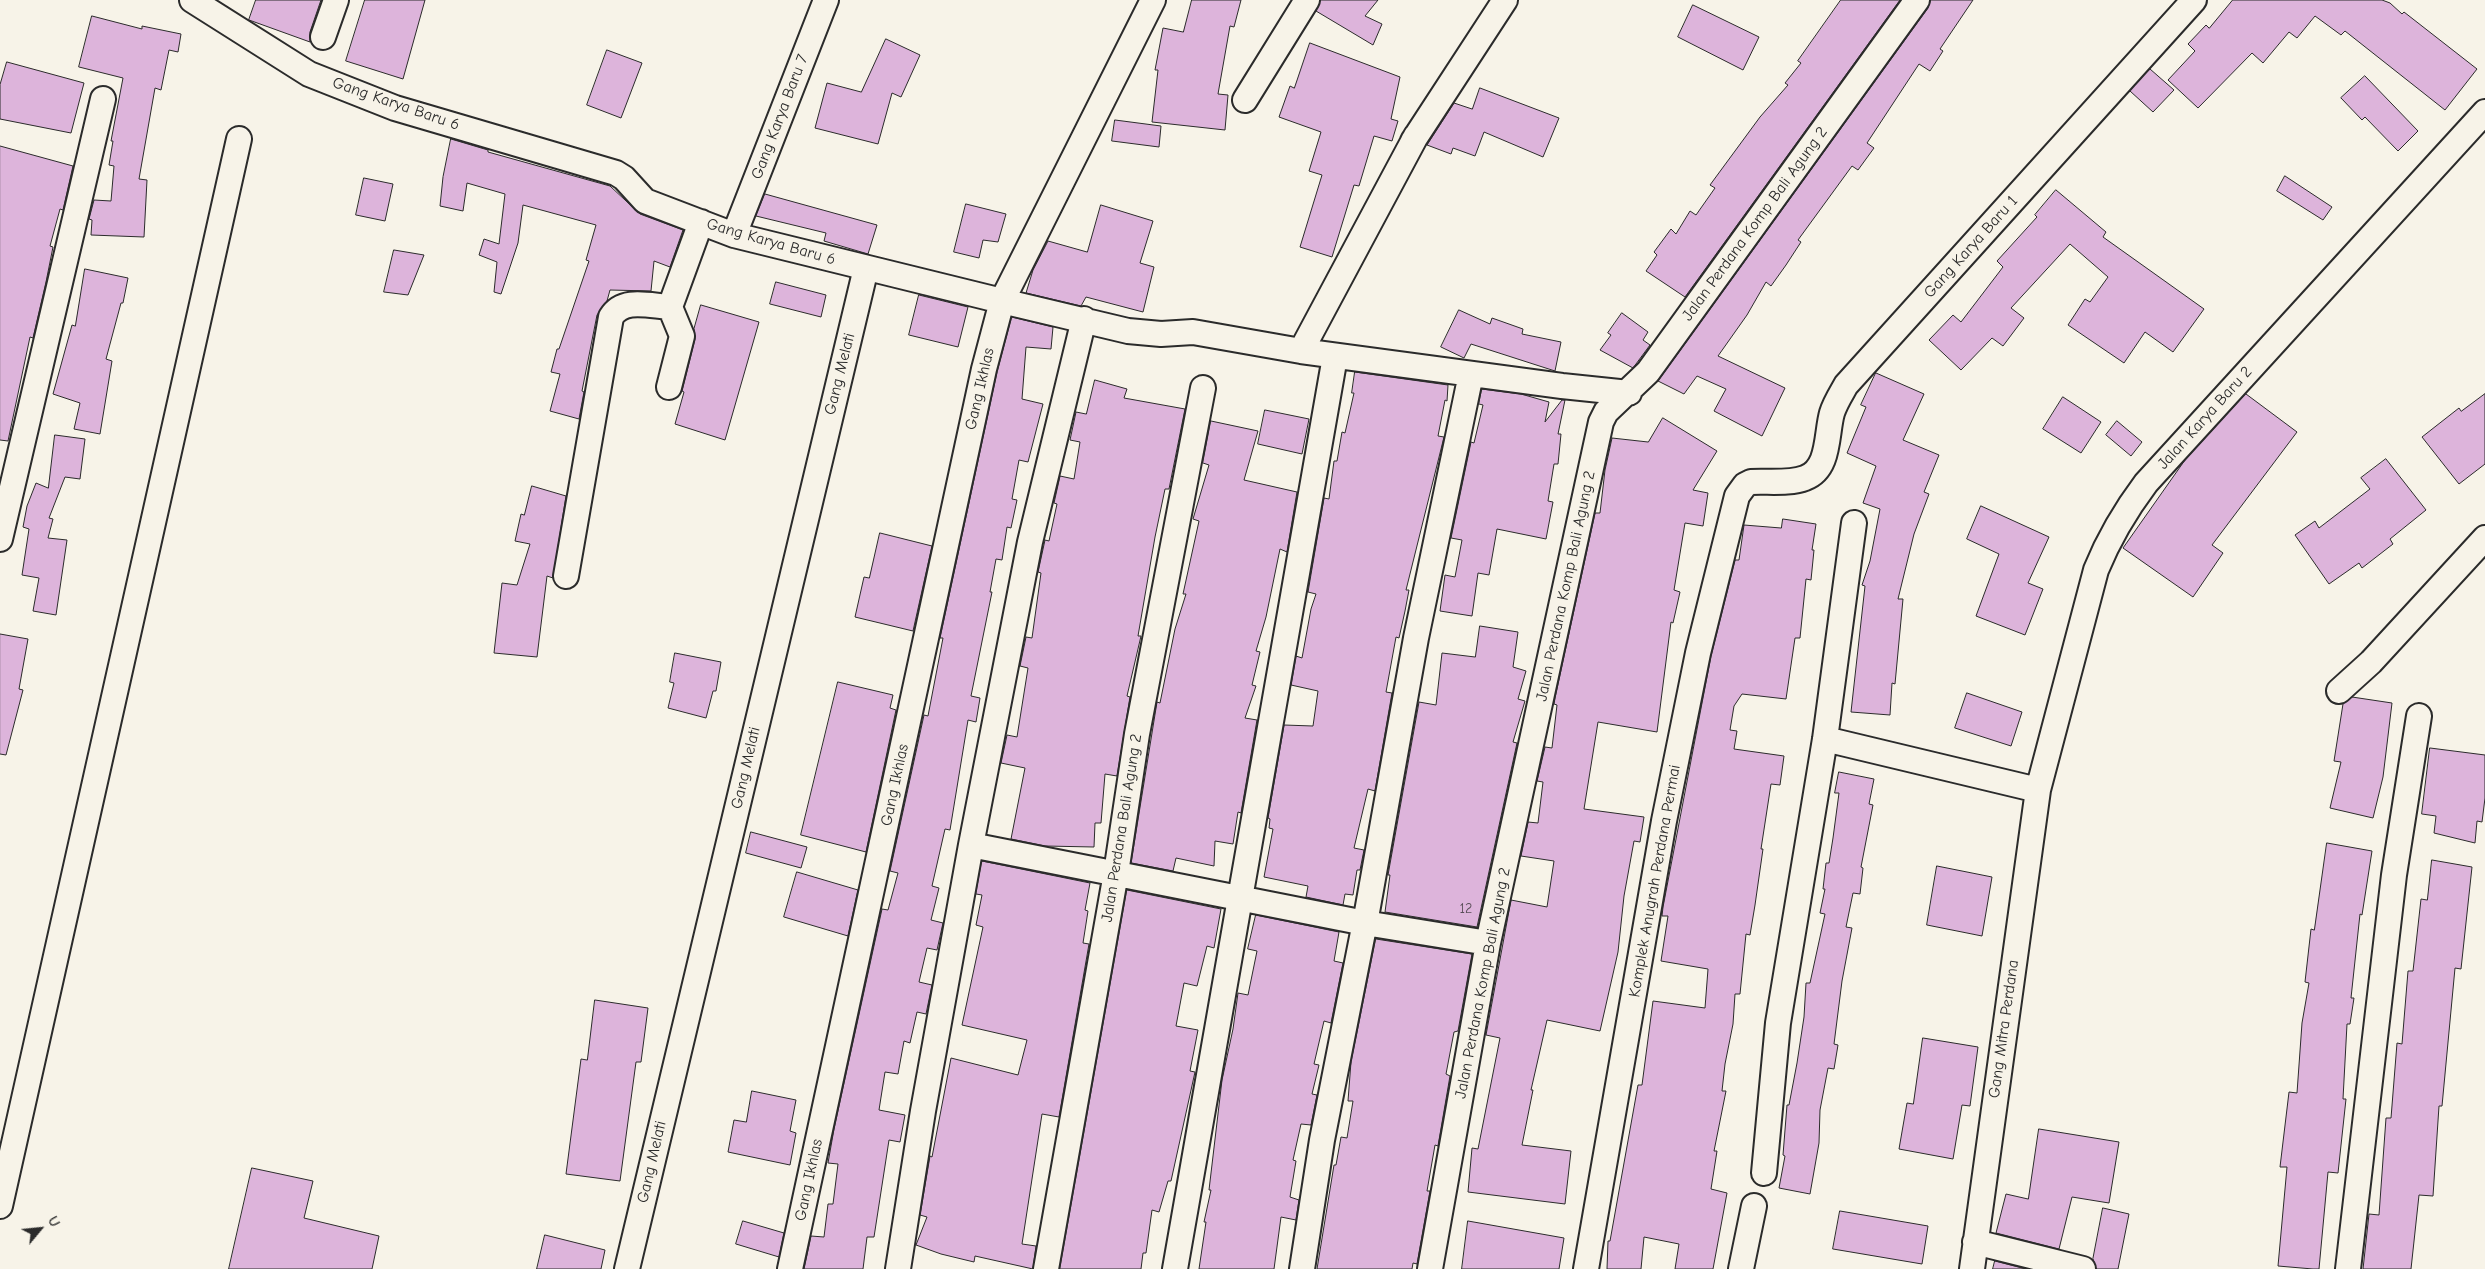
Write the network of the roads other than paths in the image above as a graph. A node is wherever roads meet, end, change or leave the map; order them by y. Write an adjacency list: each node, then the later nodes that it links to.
1 (192, 0): 14 (street, Gang Karya Baru 6)
2 (336, 0): 9 (street)
3 (826, 0): 15 (street, Gang Karya Baru 7)
4 (1153, 0): 17 (street)
5 (1307, 0): 11 (street)
6 (1504, 0): 20 (street)
7 (1917, 0): 25 (street, Jalan Perdana Komp Bali Agung 2)
8 (2194, 0): 26 (street, Gang Karya Baru 1)
9 (323, 37)
10 (103, 99): 29 (street)
11 (1245, 100)
12 (2485, 112): 34 (street, Jalan Karya Baru 2)
13 (239, 139): 41 (street)
14 (701, 222): 15 (street, Gang Karya Baru 6); 18 (street)
15 (734, 235): 16 (street, Gang Karya Baru 6)
16 (866, 268): 17 (street, Gang Karya Baru 6); 44 (street, Gang Melati)
17 (1002, 301): 19 (street, Gang Karya Baru 6); 45 (street, Gang Ikhlas)
18 (670, 307): 23 (street); 30 (street)
19 (1083, 323): 20 (street, Gang Karya Baru 6); 35 (street)
20 (1300, 352): 22 (street, Gang Karya Baru 6)
21 (1332, 368): 37 (street)
22 (1471, 374): 25 (street, Gang Karya Baru 6); 38 (street)
23 (670, 387)
24 (1203, 388): 36 (street, Jalan Perdana Bali Agung 2)
25 (1629, 393): 39 (street, Jalan Perdana Komp Bali Agung 2)
26 (1737, 496): 51 (street, Komplek Anugrah Perdana Permai)
27 (1854, 523): 33 (street)
28 (2485, 538): 31 (street)
29 (0, 539)
30 (566, 576)
31 (2339, 691)
32 (2419, 716): 55 (street)
33 (1825, 739): 34 (street); 40 (street)
34 (2038, 790): 43 (street, Gang Mitra Perdana)
35 (971, 845): 36 (street); 46 (street)
36 (1116, 873): 37 (street); 47 (street, Jalan Perdana Bali Agung 2)
37 (1241, 898): 38 (street); 48 (street)
38 (1365, 923): 39 (street); 49 (street)
39 (1488, 944): 50 (street, Jalan Perdana Komp Bali Agung 2)
40 (1764, 1172)
41 (0, 1206)
42 (1754, 1206): 52 (street)
43 (1975, 1242): 53 (street, Gang Mitra Perdana); 54 (street)
44 (627, 1269)
45 (790, 1269)
46 (898, 1269)
47 (1046, 1269)
48 (1175, 1269)
49 (1302, 1269)
50 (1430, 1269)
51 (1586, 1269)
52 (1741, 1269)
53 (1972, 1269)
54 (2083, 1269)
55 (2348, 1269)

